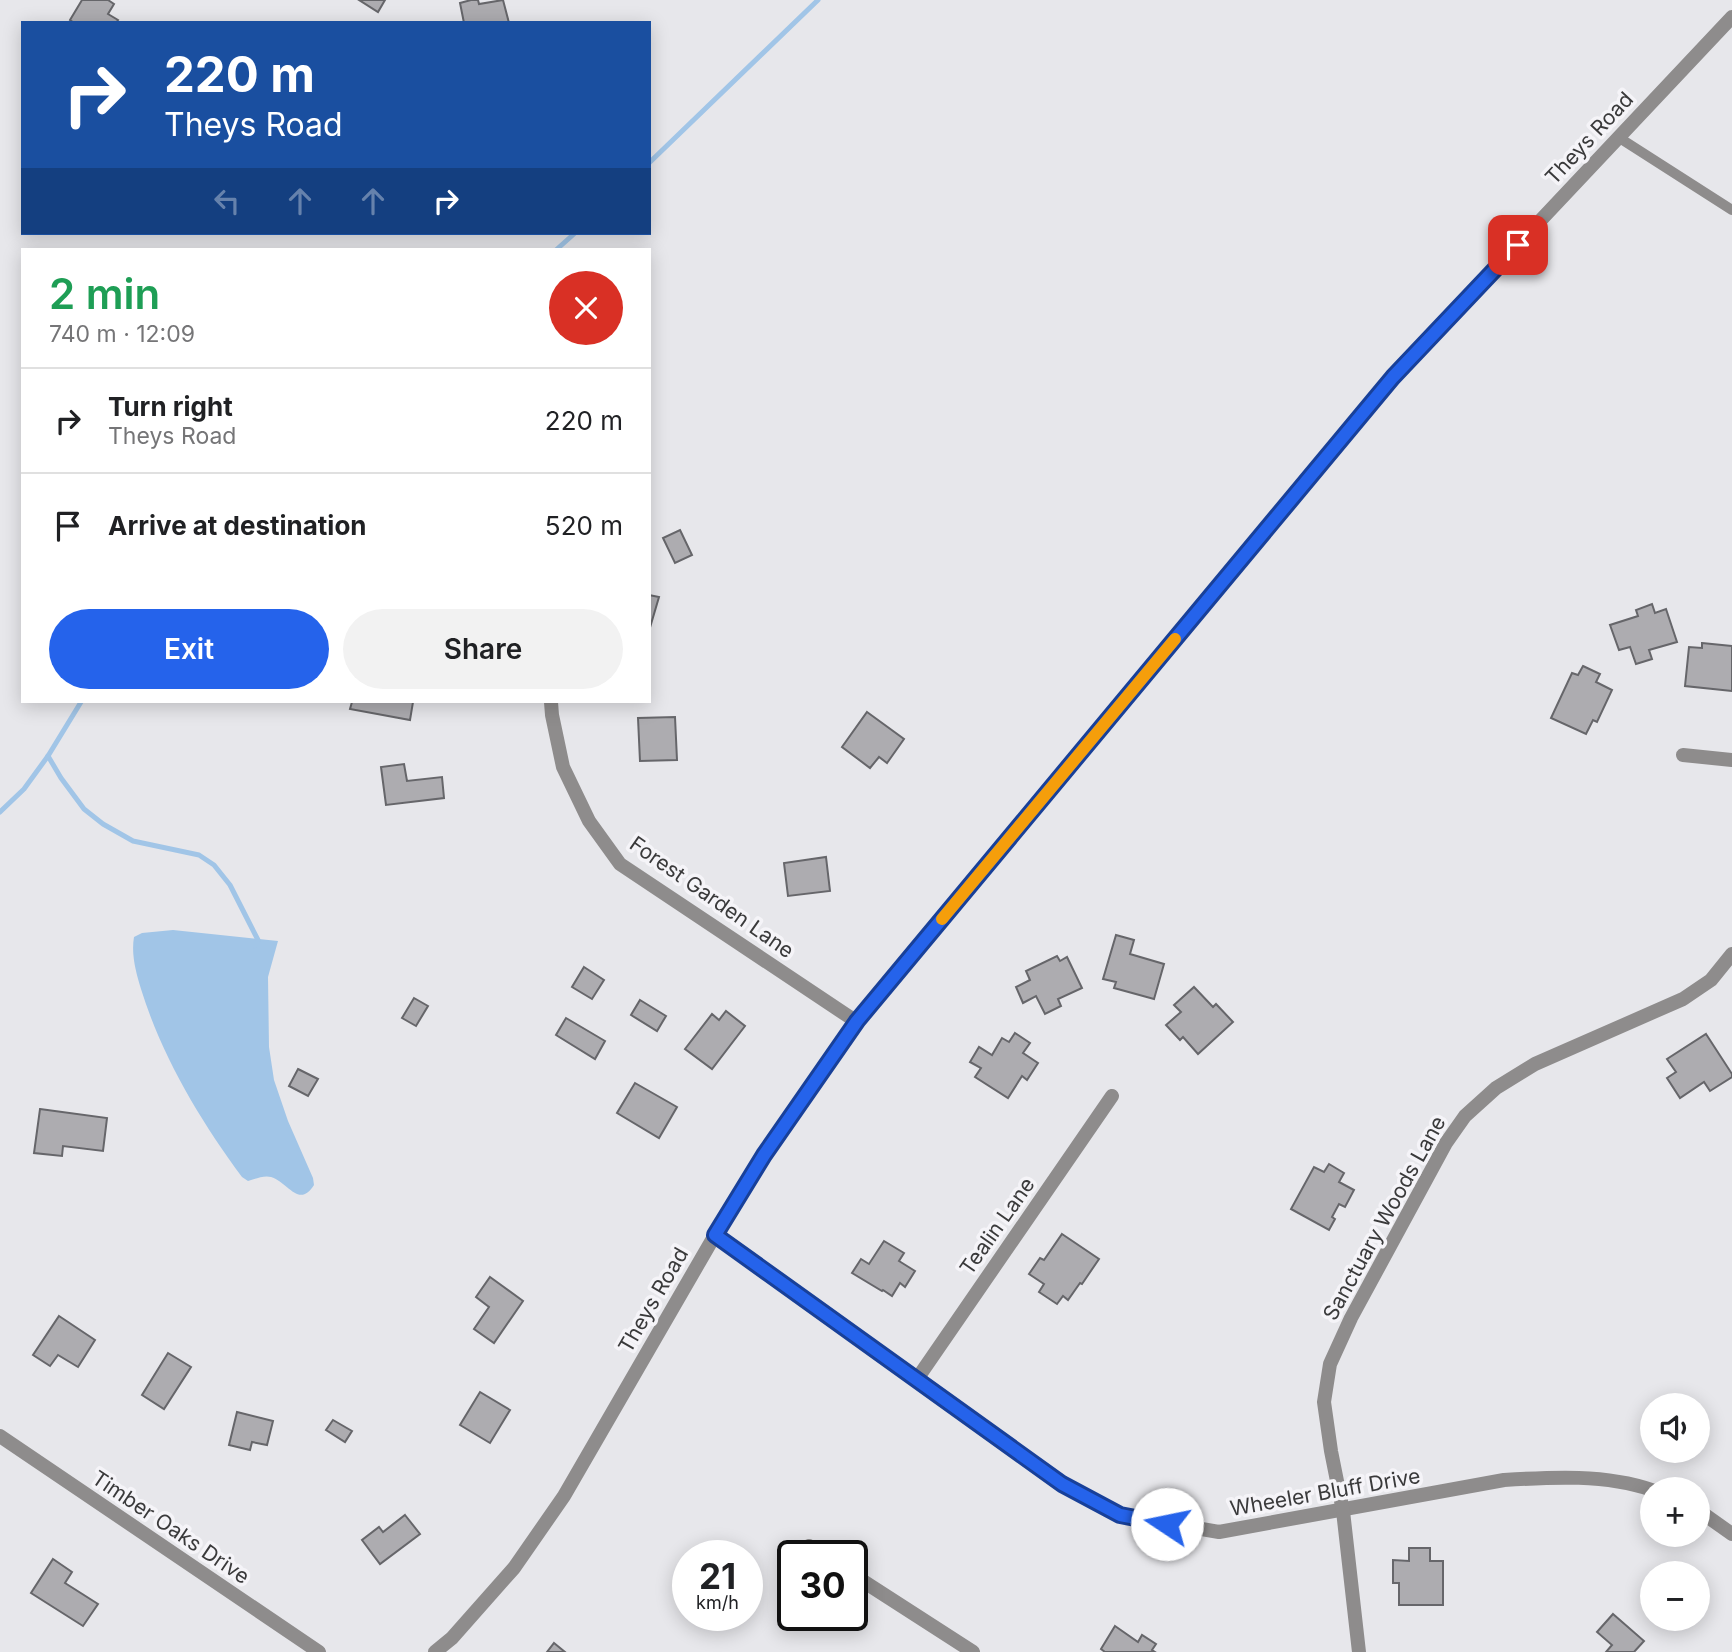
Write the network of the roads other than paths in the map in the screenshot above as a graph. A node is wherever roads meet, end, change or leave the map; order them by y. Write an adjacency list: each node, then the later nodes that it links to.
1 (1732, 17): 2 (street, Theys Road)
2 (1618, 137): 3 (lane); 8 (street, Theys Road)
3 (1732, 209)
4 (551, 703): 8 (street, Forest Garden Lane)
5 (1683, 755): 6 (street)
6 (1732, 760)
7 (1732, 954): 14 (street, Sanctuary Woods Lane)
8 (857, 1021): 10 (street, Theys Road)
9 (1112, 1096): 11 (street, Tealin Lane)
10 (715, 1235): 11 (street, Wheeler Bluff Drive); 19 (street, Theys Road)
11 (917, 1379): 14 (street, Wheeler Bluff Drive)
12 (0, 1436): 18 (street, Timber Oaks Drive)
13 (1640, 1488): 14 (street, Wheeler Bluff Drive)
14 (1343, 1511): 21 (street, Sanctuary Woods Lane)
15 (1710, 1518): 16 (street)
16 (1732, 1534)
17 (868, 1584): 20 (street)
18 (319, 1652)
19 (435, 1652)
20 (973, 1652)
21 (1359, 1652)

